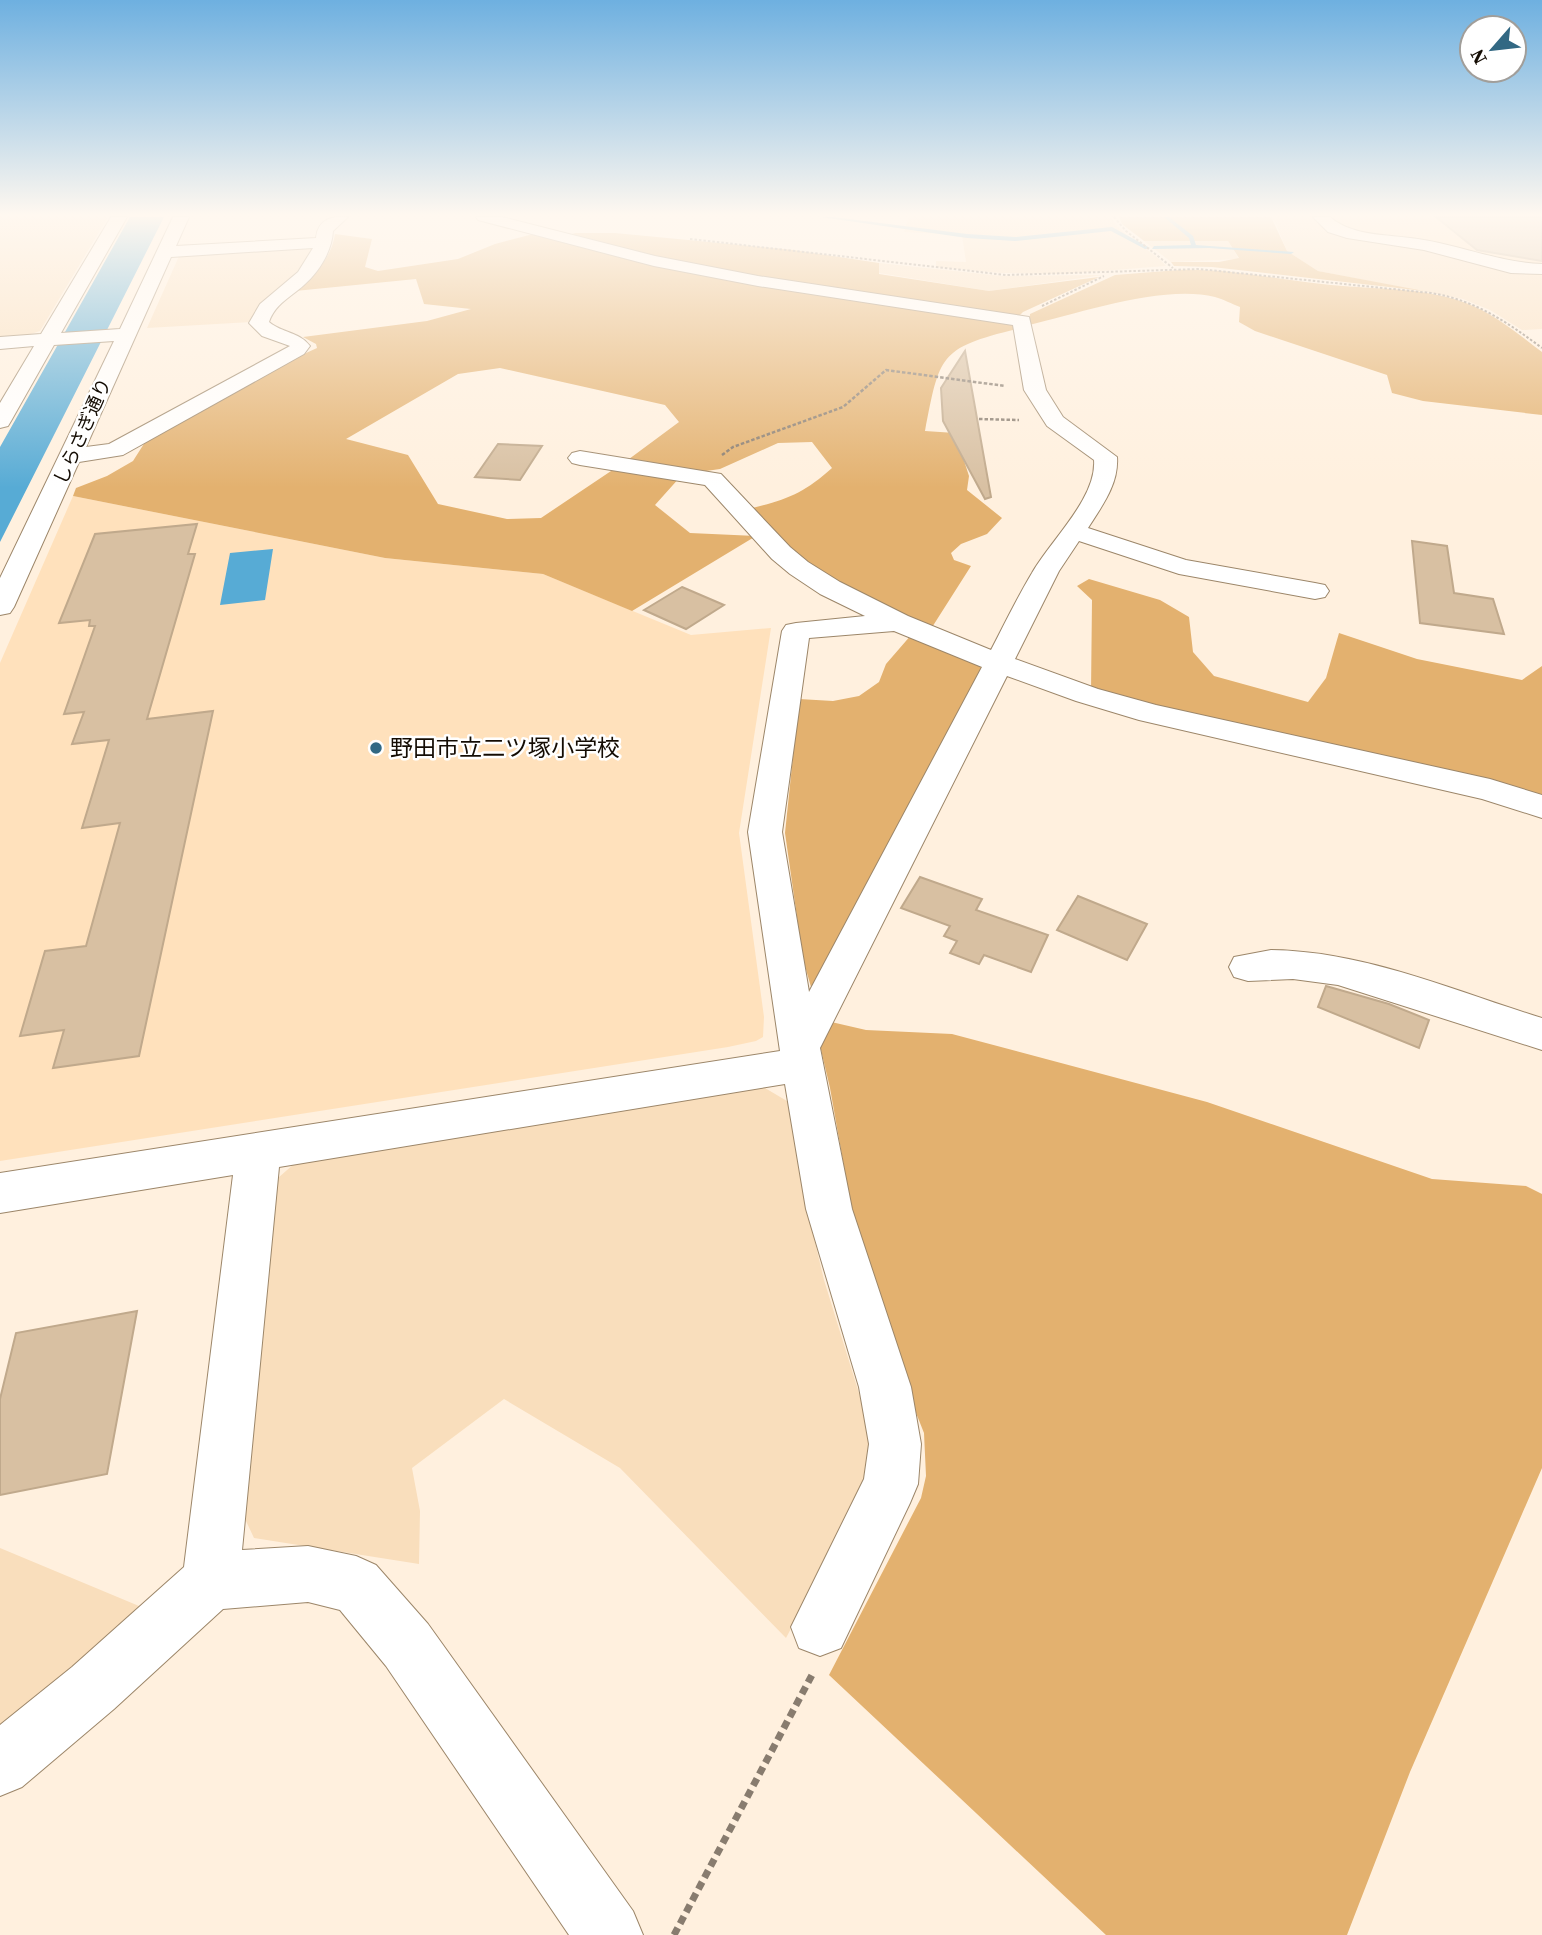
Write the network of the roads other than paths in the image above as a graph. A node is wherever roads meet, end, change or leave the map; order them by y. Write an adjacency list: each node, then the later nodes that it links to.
1 (70, 307): 6 (street)
2 (132, 307): 5 (street, しらさぎ通り)
3 (266, 307): 11 (street)
4 (929, 307): 13 (street)
5 (115, 335): 6 (street); 11 (street, しらさぎ通り)
6 (53, 339): 7 (street); 8 (street)
7 (0, 343)
8 (22, 383): 9 (street); 10 (street)
9 (0, 384)
10 (0, 421)
11 (71, 456): 15 (street, しらさぎ通り)
12 (580, 458): 16 (street)
13 (1073, 531): 14 (street); 17 (street)
14 (1315, 590)
15 (0, 607)
16 (898, 622): 17 (street); 21 (street)
17 (1000, 664): 18 (street); 21 (street)
18 (1542, 807)
19 (1248, 967): 20 (street)
20 (1542, 1034)
21 (803, 1055): 22 (street); 25 (street)
22 (258, 1151): 23 (street); 24 (street)
23 (0, 1193)
24 (211, 1581): 26 (street); 27 (street)
25 (820, 1627)
26 (0, 1765)
27 (609, 1935)

